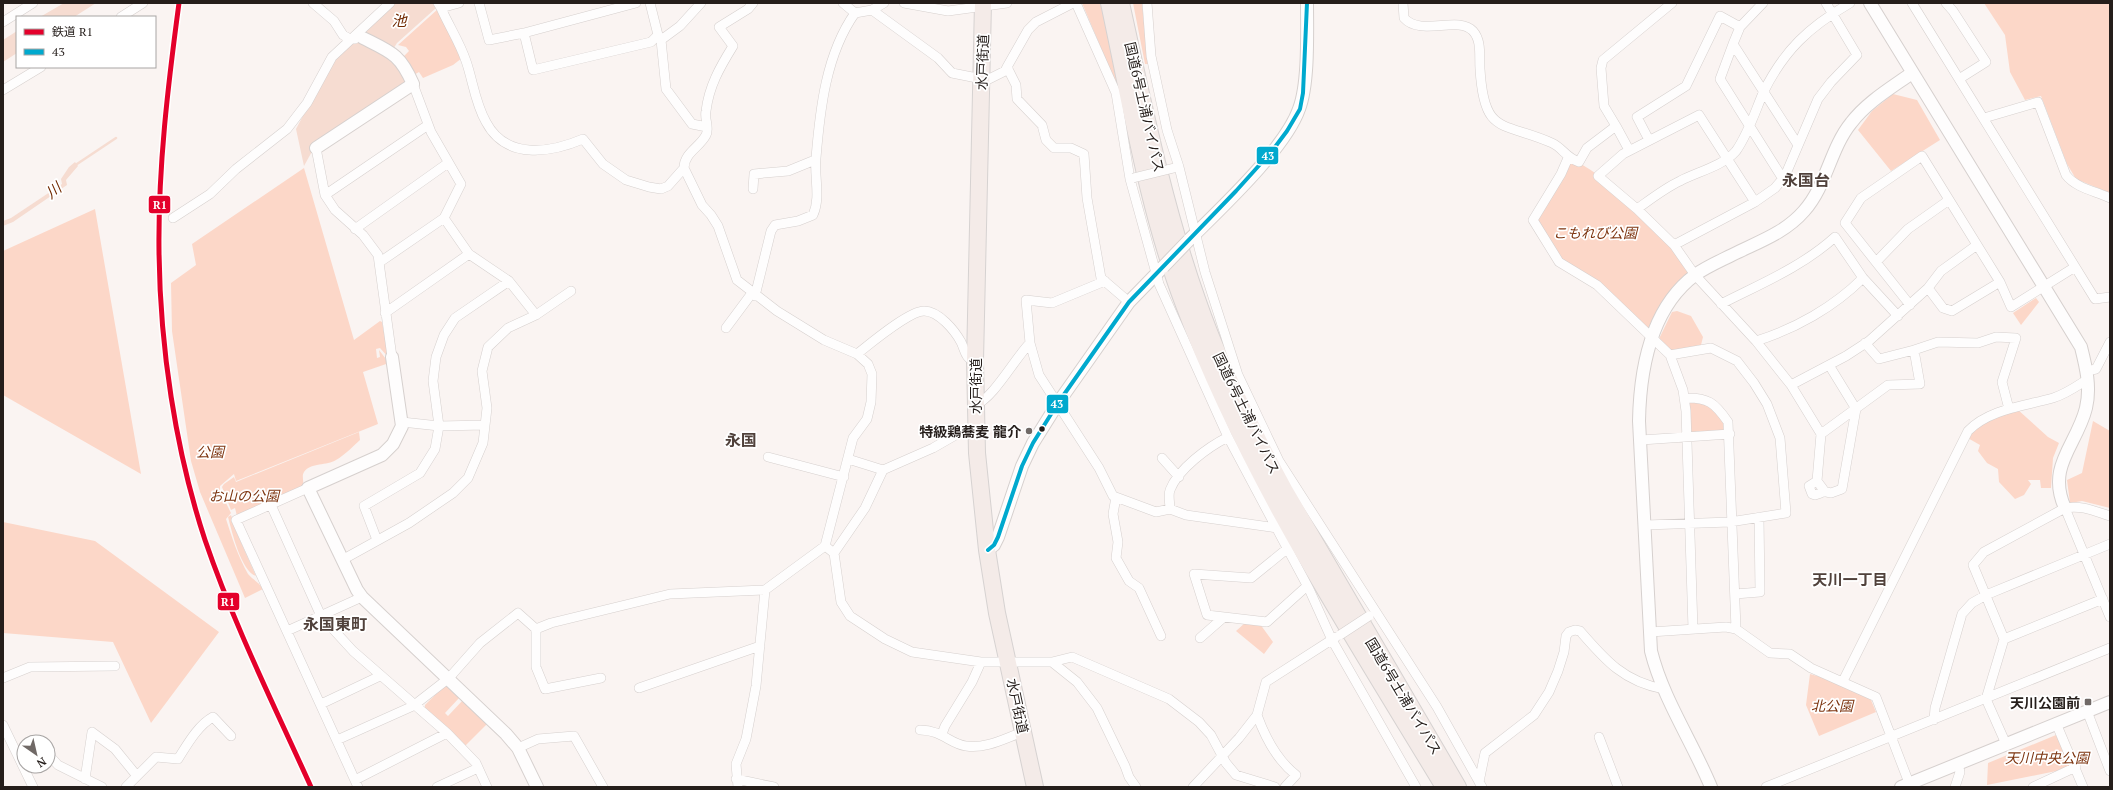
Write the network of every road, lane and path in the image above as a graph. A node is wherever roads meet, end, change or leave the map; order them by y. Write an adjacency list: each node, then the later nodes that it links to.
1 (33, 3): 37 (street)
2 (143, 3): 36 (street)
3 (313, 3): 42 (street)
4 (390, 3): 42 (street)
5 (459, 3): 32 (street)
6 (479, 3): 39 (street)
7 (636, 3): 39 (street)
8 (650, 3): 40 (street)
9 (701, 3): 40 (street)
10 (753, 3): 58 (street)
11 (843, 3): 34 (street)
12 (884, 3): 33 (street)
13 (904, 3): 31 (street)
14 (1007, 3): 31 (street)
15 (1072, 3): 45 (street)
16 (1076, 3): 69 (street)
17 (1104, 3): 50 (highway)
18 (1110, 3): 50 (highway, 国道6号土浦バイパス)
19 (1122, 3): 44 (highway, 国道6号土浦バイパス)
20 (1128, 3): 44 (highway)
21 (1147, 3): 67 (street)
22 (1307, 3): 80 (street)
23 (1403, 3): 63 (street)
24 (1672, 3): 56 (street)
25 (1763, 3): 38 (street)
26 (1826, 3): 35 (street)
27 (1850, 3): 35 (street)
28 (1870, 3): 47 (street)
29 (1912, 3): 48 (street)
30 (1946, 3): 48 (street)
31 (977, 5): 49 (highway, 水戸街道)
32 (440, 6): 68 (street)
33 (872, 10): 34 (street); 49 (street)
34 (855, 13): 65 (street)
35 (1833, 13): 53 (street); 60 (street)
36 (123, 16)
37 (3, 22)
38 (1740, 27): 43 (street); 59 (street)
39 (524, 33): 40 (street)
40 (660, 37): 58 (street)
41 (363, 38): 42 (street); 51 (street)
42 (350, 39): 77 (street)
43 (1733, 44): 53 (street); 57 (street)
44 (1133, 54): 209 (highway, 国道6号土浦バイパス)
45 (1007, 67): 49 (street); 91 (street)
46 (39, 68): 52 (street)
47 (1912, 73): 88 (street); 93 (street)
48 (1959, 79): 54 (street)
49 (981, 80): 114 (highway, 水戸街道)
50 (1126, 83): 208 (highway, 国道6号土浦バイパス)
51 (413, 84): 55 (street); 61 (street)
52 (3, 90)
53 (1764, 92): 57 (street); 60 (street)
54 (1984, 118): 73 (street); 86 (street)
55 (428, 125): 66 (street); 72 (street)
56 (1616, 126): 62 (street); 63 (street)
57 (1749, 126): 64 (street); 70 (street)
58 (708, 127): 68 (street)
59 (1649, 140): 62 (street); 64 (street)
60 (1798, 145): 70 (street)
61 (316, 148): 72 (street)
62 (1629, 150): 76 (street)
63 (1568, 158): 105 (street)
64 (1727, 159): 75 (street); 76 (street)
65 (815, 160): 71 (street); 96 (street)
66 (448, 163): 78 (street); 79 (street)
67 (1177, 167): 69 (street, bridge); 80 (street)
68 (684, 168): 96 (street)
69 (1131, 178): 87 (street)
70 (1783, 179): 75 (street)
71 (753, 189)
72 (325, 195): 79 (street)
73 (2110, 198)
74 (1949, 200): 82 (street); 85 (street); 85 (street)
75 (1755, 202): 81 (street)
76 (1636, 209): 81 (street)
77 (173, 218)
78 (444, 218): 83 (street); 84 (street)
79 (356, 229): 84 (street)
80 (1192, 237): 87 (street, bridge); 165 (street)
81 (1674, 245): 88 (street)
82 (1978, 245): 92 (street); 94 (street)
83 (469, 254): 90 (street); 101 (street)
84 (380, 262): 101 (street)
85 (1876, 262): 100 (street)
86 (2075, 267): 93 (street); 97 (street)
87 (1159, 270): 98 (street); 129 (street)
88 (1695, 275): 99 (street); 105 (street)
89 (1863, 278): 99 (street); 103 (street); 106 (street)
90 (509, 281): 102 (street); 125 (street)
91 (1105, 281): 98 (street); 108 (street)
92 (2000, 282): 93 (street); 94 (street)
93 (2044, 287): 116 (street)
94 (1928, 288): 100 (street)
95 (571, 291): 102 (street)
96 (754, 294): 104 (street); 111 (street)
97 (2110, 297)
98 (1129, 302): 119 (street)
99 (1721, 304): 106 (street)
100 (1910, 305): 103 (street)
101 (385, 313): 113 (street)
102 (536, 315): 124 (street)
103 (1898, 316): 109 (street)
104 (726, 328)
105 (1652, 339): 112 (street); 131 (street)
106 (1756, 341): 117 (street)
107 (2110, 342): 116 (street)
108 (1030, 343): 119 (street); 120 (street)
109 (1865, 343): 110 (street); 115 (street)
110 (1914, 350): 121 (street); 122 (street)
111 (857, 354): 114 (street); 134 (street)
112 (1670, 355): 118 (street); 144 (street)
113 (392, 357): 123 (street)
114 (975, 361): 120 (highway, 水戸街道)
115 (1829, 365): 117 (street); 121 (street)
116 (2088, 375): 122 (street); 141 (street)
117 (1791, 385): 128 (street)
118 (1684, 398): 127 (street); 130 (street)
119 (1058, 403): 139 (street); 145 (street)
120 (975, 405): 126 (highway, 水戸街道)
121 (1856, 409): 128 (street); 128 (street)
122 (2009, 409): 188 (street)
123 (402, 422): 125 (street); 138 (street)
124 (485, 425): 125 (street); 151 (street)
125 (440, 426): 151 (street)
126 (976, 430): 135 (street); 146 (highway, 水戸街道)
127 (1730, 434): 130 (street); 147 (street)
128 (1821, 434)
129 (1228, 437): 137 (street); 150 (street)
130 (1688, 437): 131 (street); 148 (street)
131 (1641, 440): 149 (street)
132 (768, 457): 136 (street)
133 (1162, 458): 137 (street)
134 (848, 459): 135 (street); 136 (street)
135 (883, 470): 156 (street)
136 (844, 477): 153 (street)
137 (1179, 477): 142 (street)
138 (308, 488): 140 (street); 158 (street)
139 (1116, 497): 142 (street); 174 (street)
140 (271, 505): 166 (street); 172 (street)
141 (2065, 508): 143 (street); 157 (street); 162 (street)
142 (1170, 509): 150 (street)
143 (2110, 516)
144 (1759, 517): 147 (street); 161 (street)
145 (1004, 521): 146 (street); 155 (street)
146 (984, 522): 155 (highway, 水戸街道)
147 (1730, 522): 148 (street); 161 (street)
148 (1689, 524): 149 (street); 170 (street)
149 (1646, 525): 173 (street)
150 (1277, 528): 154 (street)
151 (377, 540): 158 (street)
152 (2110, 544): 157 (street)
153 (825, 546): 156 (street); 160 (street)
154 (1288, 548): 159 (street); 167 (street)
155 (987, 550): 181 (highway, 水戸街道)
156 (834, 554): 180 (street)
157 (2085, 555): 162 (street); 164 (street)
158 (342, 560): 163 (street)
159 (1307, 586): 167 (street); 175 (street)
160 (765, 590): 169 (street); 178 (street)
161 (1735, 594): 171 (street)
162 (1986, 595): 177 (street); 197 (street)
163 (362, 597): 166 (street); 186 (street)
164 (2103, 599): 168 (street); 177 (street)
165 (1373, 614): 175 (street, bridge); 225 (street)
166 (321, 616): 172 (street); 184 (street)
167 (1224, 617): 176 (street)
168 (2110, 617)
169 (536, 629): 186 (street); 187 (street)
170 (1693, 629): 171 (street); 173 (street)
171 (1736, 629): 188 (street)
172 (287, 631): 193 (street)
173 (1650, 632): 190 (street)
174 (1161, 636)
175 (1336, 637): 196 (street); 240 (street)
176 (1200, 638)
177 (2004, 638): 191 (street)
178 (760, 646): 189 (street); 222 (street)
179 (2110, 648): 191 (street)
180 (981, 662): 181 (street); 203 (street)
181 (1008, 662): 182 (street); 201 (highway, 水戸街道)
182 (1052, 662): 213 (street); 236 (street)
183 (115, 666): 185 (street)
184 (380, 676): 193 (street); 194 (street)
185 (3, 678)
186 (449, 678): 194 (street); 211 (street)
187 (601, 678)
188 (1843, 681): 206 (street)
189 (639, 688)
190 (1664, 689): 225 (street); 245 (street)
191 (1986, 699): 197 (street); 210 (street)
192 (2110, 702): 195 (street)
193 (321, 704): 207 (street)
194 (413, 706): 202 (street); 207 (street)
195 (2087, 711): 198 (street); 218 (street)
196 (1257, 715): 213 (street); 239 (street)
197 (1934, 720): 206 (street)
198 (2056, 724): 210 (street); 216 (street)
199 (3, 726): 212 (street)
200 (920, 730): 203 (street)
201 (1023, 732): 203 (street); 235 (highway, 水戸街道)
202 (447, 734): 217 (street); 223 (street)
203 (942, 734)
204 (231, 736): 220 (street)
205 (1598, 737): 244 (street)
206 (1892, 738): 224 (street); 227 (street)
207 (337, 740): 223 (street)
208 (1415, 740): 241 (highway); 242 (highway, 国道6号土浦バイパス)
209 (1432, 742): 225 (highway); 243 (highway, 国道6号土浦バイパス)
210 (2006, 744): 215 (street)
211 (518, 748): 226 (street); 233 (street)
212 (16, 751)
213 (1221, 755): 237 (street); 238 (street)
214 (56, 763): 221 (street)
215 (1958, 764): 227 (street); 247 (street)
216 (2076, 767): 248 (street); 249 (street)
217 (478, 768): 231 (street); 232 (street)
218 (2110, 771)
219 (27, 774): 228 (street)
220 (137, 776): 221 (street); 230 (street)
221 (86, 779): 229 (street)
222 (737, 783): 234 (street)
223 (357, 784)
224 (1784, 784): 246 (street)
225 (1477, 785)
226 (534, 786)
227 (1906, 786)
228 (32, 787)
229 (102, 787)
230 (126, 787)
231 (437, 787)
232 (488, 787)
233 (603, 787)
234 (774, 787)
235 (1035, 787)
236 (1136, 787)
237 (1193, 787)
238 (1275, 787)
239 (1285, 787)
240 (1416, 787)
241 (1434, 787)
242 (1444, 787)
243 (1458, 787)
244 (1618, 787)
245 (1710, 787)
246 (1766, 787)
247 (1955, 787)
248 (2034, 787)
249 (2083, 787)

